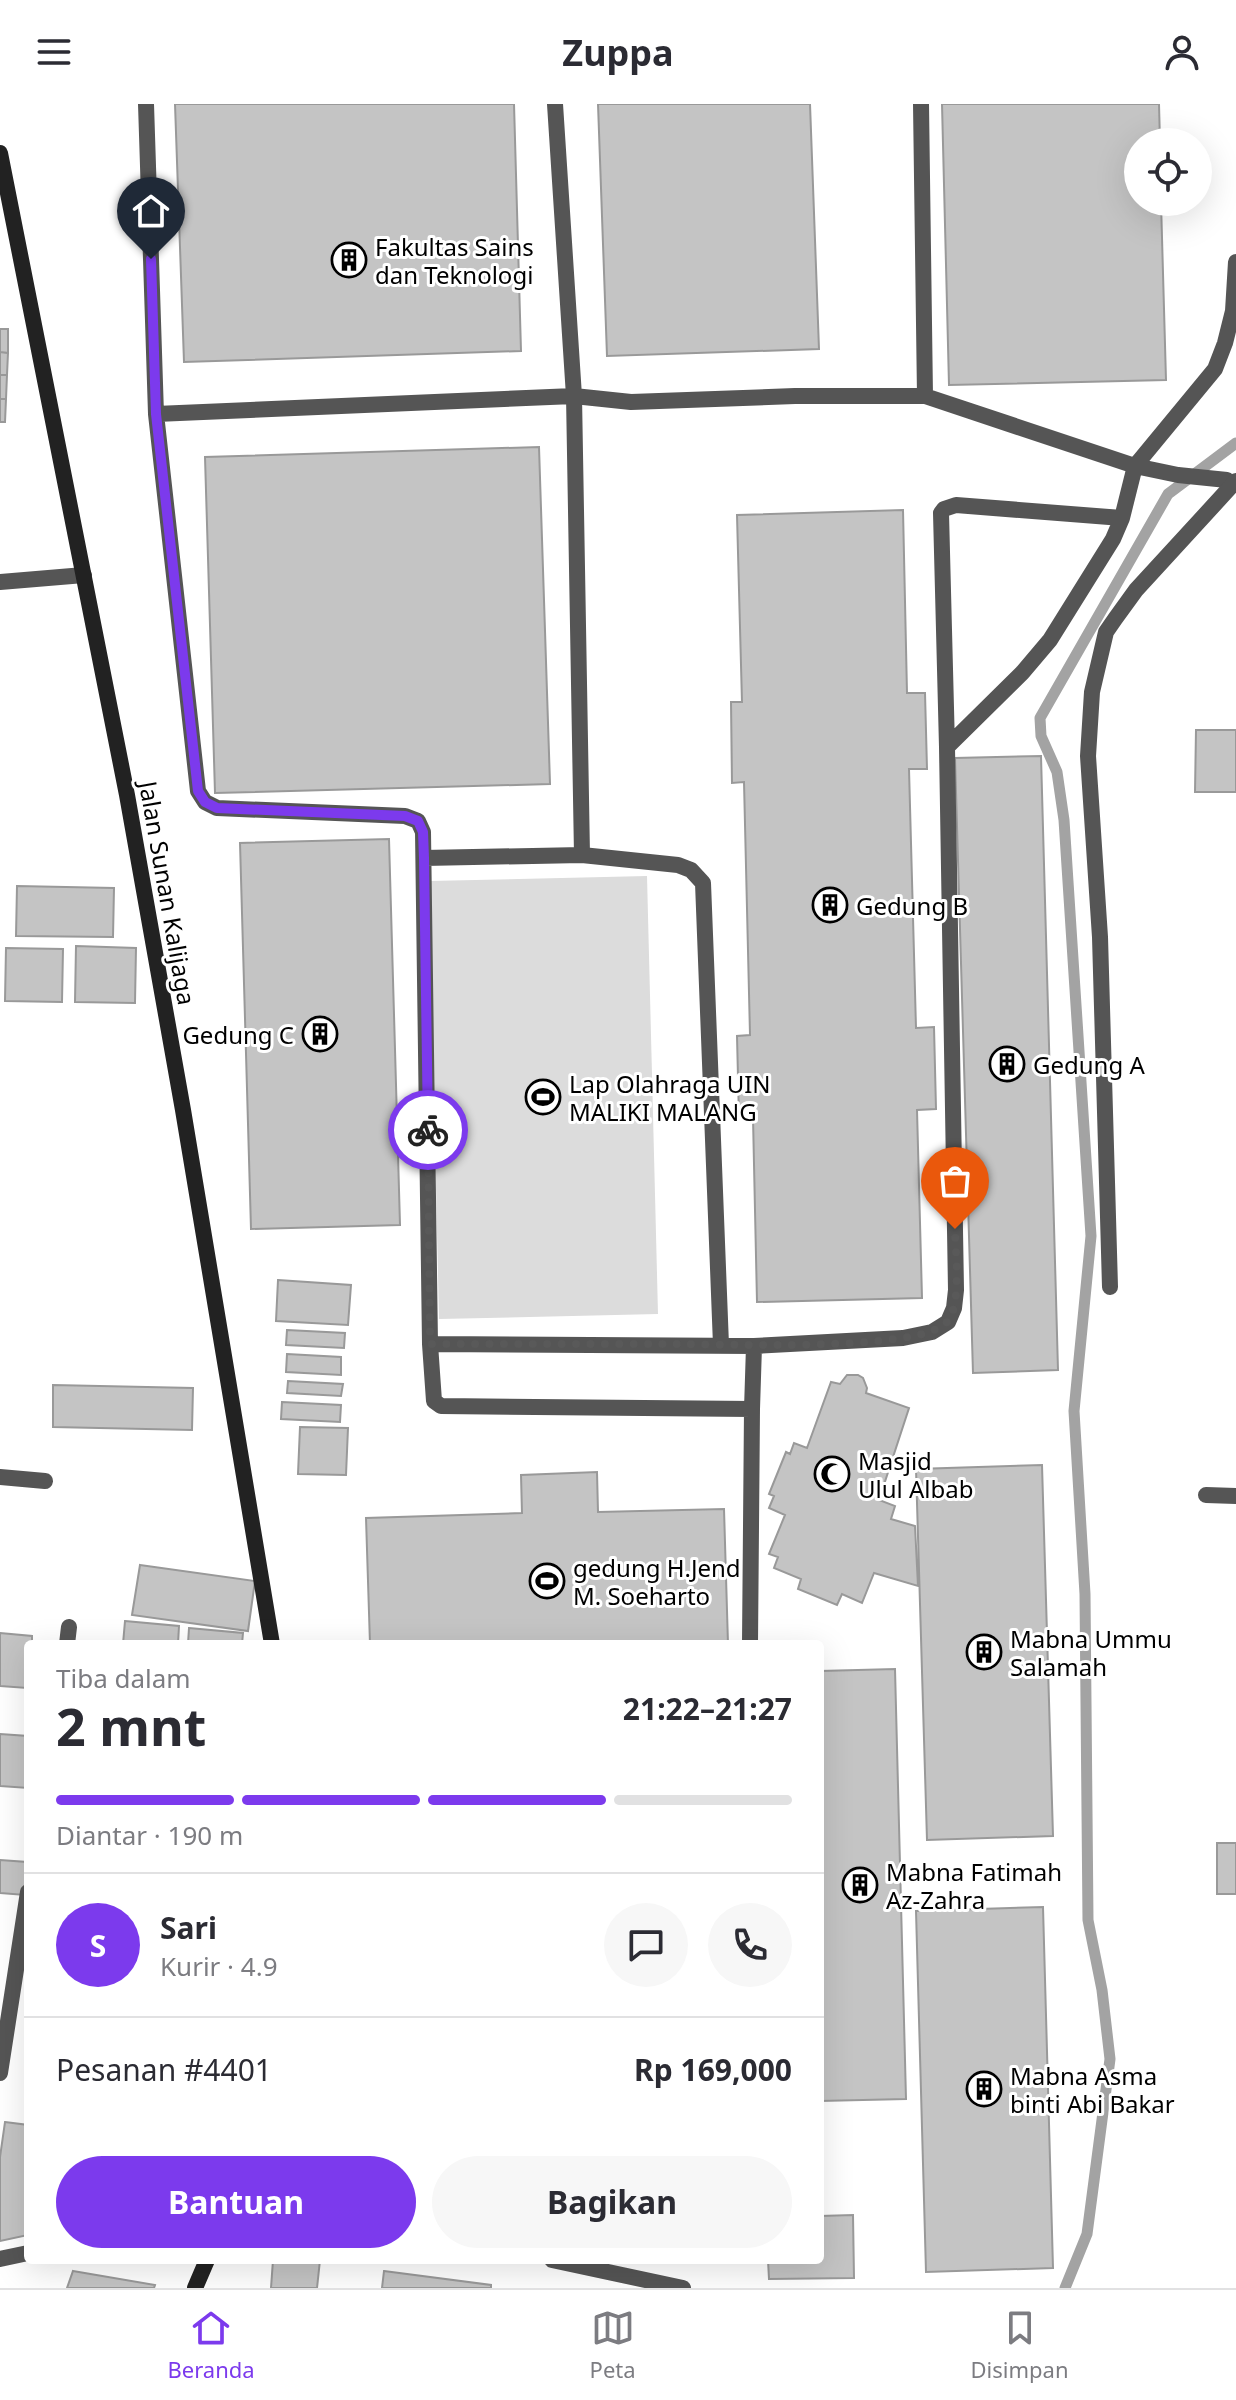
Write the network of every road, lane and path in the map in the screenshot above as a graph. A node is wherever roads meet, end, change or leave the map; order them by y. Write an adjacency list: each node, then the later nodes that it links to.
1 (146, 104): 8 (street)
2 (555, 104): 6 (street)
3 (921, 104): 7 (street)
4 (0, 153): 12 (main road, Jalan Sunan Kalijaga)
5 (1236, 262): 9 (street)
6 (574, 396): 7 (street); 8 (street); 15 (street)
7 (925, 396): 9 (street)
8 (156, 414): 16 (street)
9 (1135, 466): 10 (street); 11 (street)
10 (1233, 481): 17 (street)
11 (1122, 518): 14 (street); 14 (street)
12 (84, 575): 13 (street); 26 (main road, Jalan Sunan Kalijaga)
13 (0, 582)
14 (947, 747): 20 (street)
15 (582, 855): 16 (street); 19 (street)
16 (424, 858): 18 (street)
17 (1110, 1287)
18 (430, 1344): 19 (street); 21 (street)
19 (721, 1345): 20 (street)
20 (754, 1346): 21 (street)
21 (752, 1409): 27 (street)
22 (0, 1477): 23 (street)
23 (45, 1481)
24 (1206, 1495): 25 (street)
25 (1236, 1496)
26 (271, 1640)
27 (750, 1640)
28 (24, 1918): 29 (street)
29 (0, 2073)
30 (24, 2254): 31 (street)
31 (0, 2259)
32 (205, 2264): 34 (main road)
33 (571, 2264): 35 (street)
34 (195, 2288)
35 (683, 2288)

